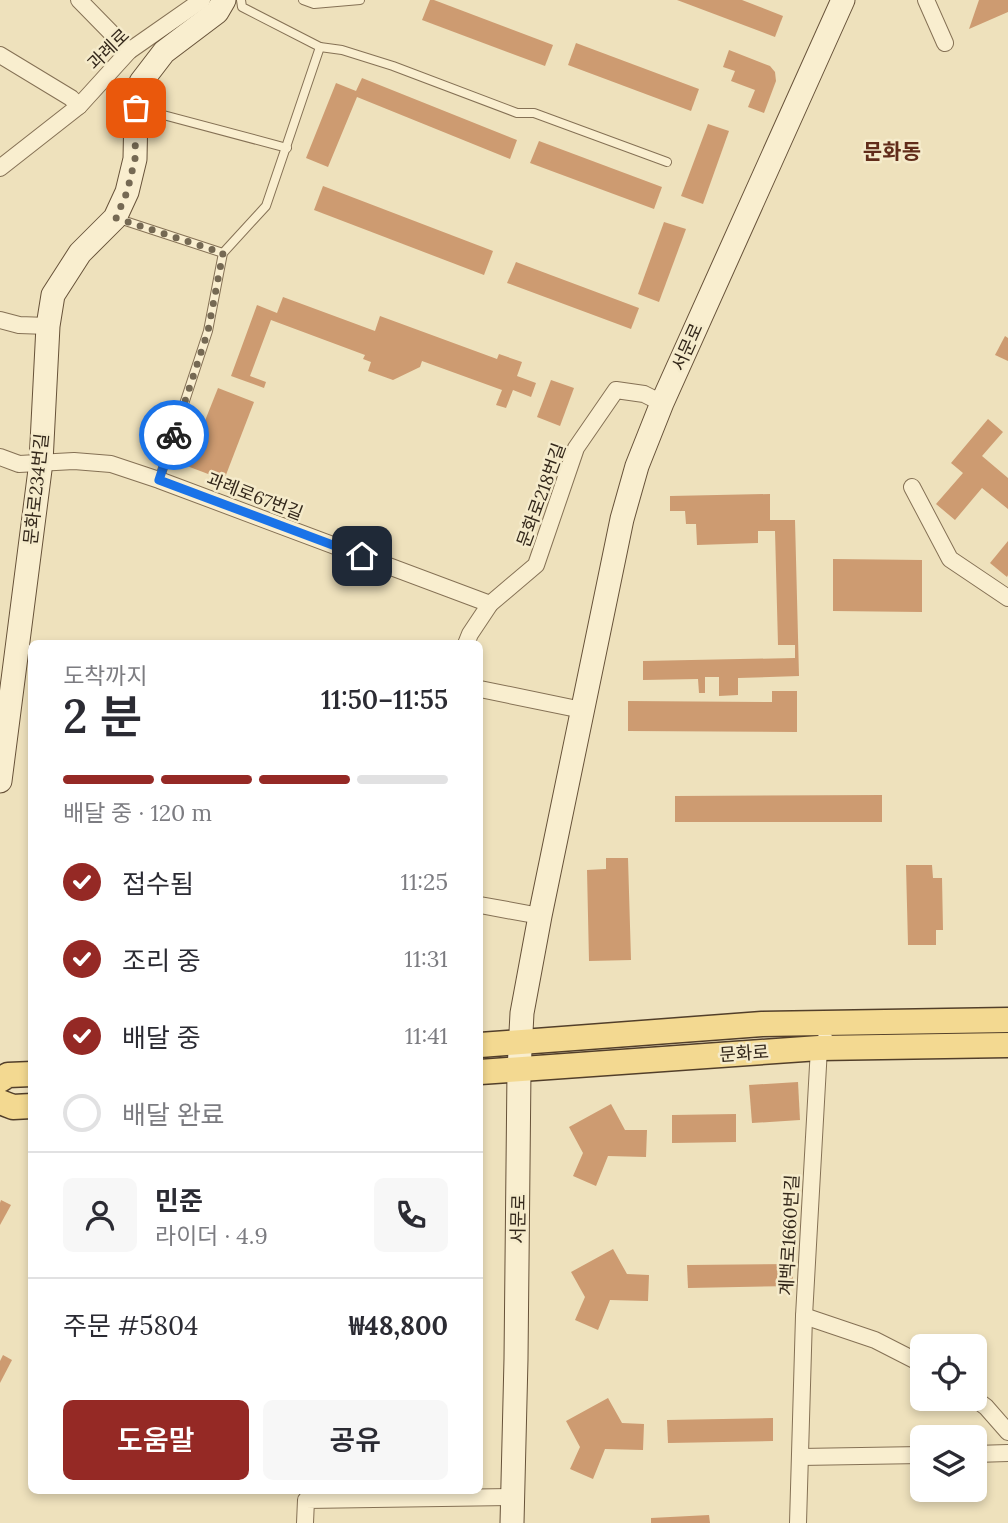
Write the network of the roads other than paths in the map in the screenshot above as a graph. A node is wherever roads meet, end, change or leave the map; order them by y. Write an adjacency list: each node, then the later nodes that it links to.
1 (79, 0): 11 (street)
2 (202, 0): 11 (street, 과례로)
3 (224, 0): 14 (main road, 문화로234번길)
4 (241, 0): 10 (lane)
5 (303, 0): 6 (lane)
6 (360, 0)
7 (843, 0): 22 (main road, 서문로)
8 (926, 0): 9 (street)
9 (945, 43)
10 (320, 47): 15 (lane); 16 (lane)
11 (129, 51): 13 (street, 과례로)
12 (0, 55): 13 (street)
13 (79, 106): 17 (street, 과례로)
14 (136, 108): 15 (lane); 18 (main road, 문화로234번길)
15 (287, 148): 19 (lane)
16 (667, 162)
17 (0, 168)
18 (116, 218): 19 (lane); 21 (main road, 문화로234번길)
19 (223, 253): 25 (lane)
20 (0, 320): 21 (street)
21 (48, 326): 24 (main road, 문화로234번길)
22 (662, 403): 28 (street, 문화로218번길); 32 (main road, 서문로)
23 (0, 457): 24 (street, 과례로67번길)
24 (41, 462): 25 (street, 과례로67번길); 30 (main road, 문화로234번길)
25 (159, 480): 28 (street, 과례로67번길)
26 (912, 488): 27 (street)
27 (1008, 598)
28 (490, 604): 29 (street, 문화로218번길)
29 (468, 640)
30 (7, 682): 33 (main road, 문화로234번길)
31 (483, 690): 32 (street)
32 (582, 710): 35 (main road, 서문로)
33 (0, 781)
34 (483, 906): 35 (street)
35 (540, 916): 38 (main road, 서문로)
36 (1008, 1020): 37 (main road, 문화로)
37 (839, 1022): 38 (main road, 문화로); 41 (street)
38 (521, 1042): 39 (main road, 문화로); 42 (main road, 서문로)
39 (483, 1045)
40 (1008, 1045): 41 (main road, 문화로)
41 (819, 1048): 42 (main road, 문화로); 48 (street, 계백로1660번길)
42 (519, 1070): 43 (main road, 문화로); 56 (main road, 서문로)
43 (483, 1073)
44 (28, 1074): 45 (main road)
45 (0, 1080)
46 (0, 1102): 47 (main road)
47 (28, 1106)
48 (804, 1317): 49 (street); 55 (street, 계백로1660번길)
49 (910, 1358)
50 (987, 1408): 51 (street)
51 (1008, 1432)
52 (987, 1454): 53 (street)
53 (1008, 1454)
54 (910, 1455): 55 (street)
55 (800, 1457): 59 (street, 계백로1660번길)
56 (513, 1497): 57 (street); 58 (main road, 서문로)
57 (305, 1523)
58 (512, 1523)
59 (798, 1523)

